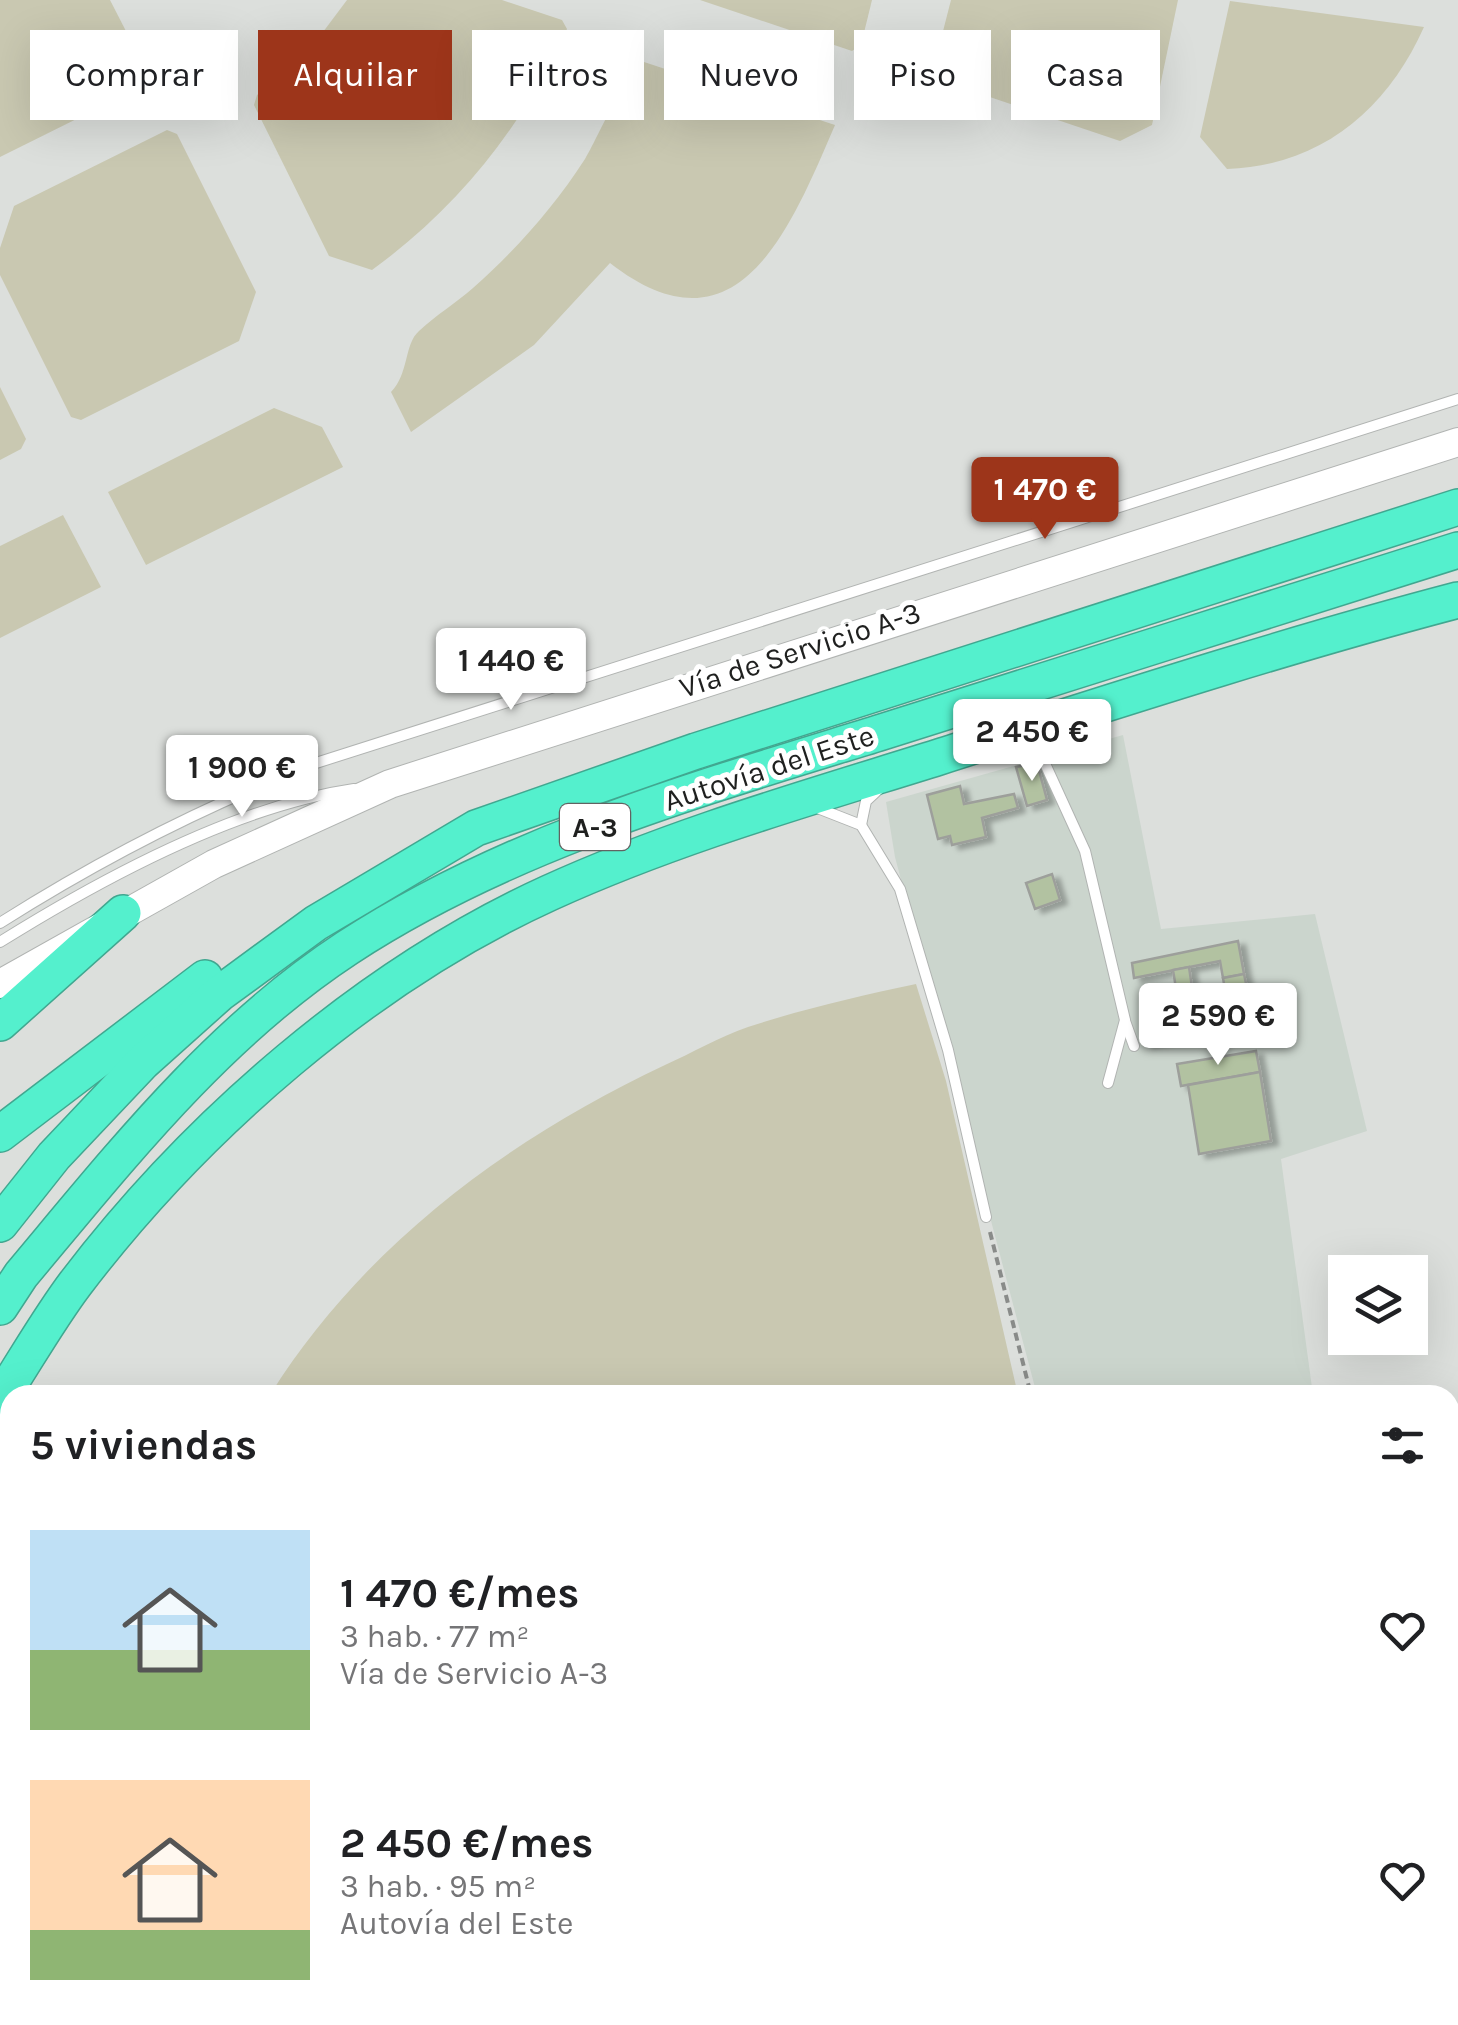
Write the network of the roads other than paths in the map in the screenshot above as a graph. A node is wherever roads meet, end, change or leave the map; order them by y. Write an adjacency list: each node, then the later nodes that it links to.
1 (1458, 399): 13 (lane)
2 (1458, 442): 8 (main road, Vía de Servicio A-3)
3 (1458, 507): 11 (highway, Autovía del Este / A-3)
4 (1458, 550): 23 (highway, Autovía del Este / A-3)
5 (1458, 600): 6 (highway)
6 (1028, 728): 7 (highway); 16 (lane)
7 (901, 769): 9 (highway); 10 (lane)
8 (390, 784): 12 (main road, Vía de Servicio A-3); 14 (lane)
9 (787, 805): 10 (lane); 24 (highway)
10 (861, 825): 21 (lane)
11 (476, 828): 20 (highway); 22 (highway, Autovía del Este / A-3)
12 (122, 914): 15 (main road, Vía de Servicio A-3); 17 (highway)
13 (0, 923)
14 (0, 942)
15 (0, 984)
16 (1125, 1020): 18 (lane); 19 (lane)
17 (0, 1023)
18 (1134, 1046)
19 (1108, 1083)
20 (0, 1134)
21 (986, 1217)
22 (0, 1224)
23 (0, 1307)
24 (9, 1385)

